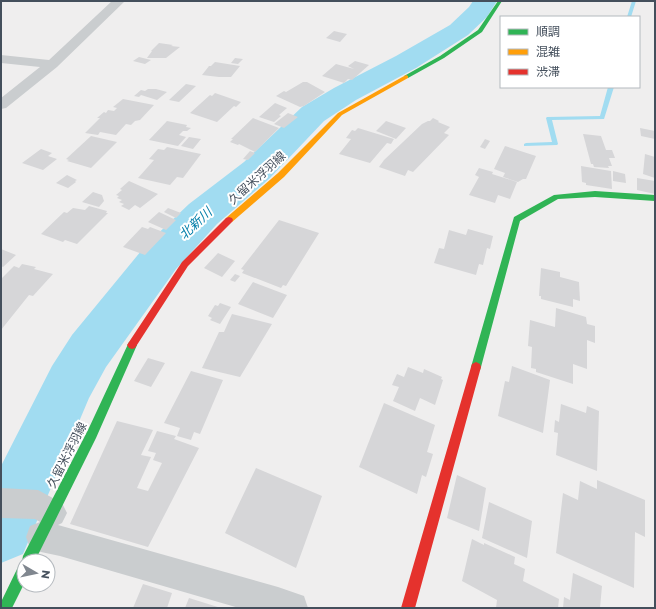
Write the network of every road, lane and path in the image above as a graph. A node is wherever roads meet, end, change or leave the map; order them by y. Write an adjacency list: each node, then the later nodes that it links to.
1 (119, 1): 4 (street)
2 (500, 1): 8 (main road, 久留米浮羽線)
3 (1, 59): 4 (street)
4 (52, 64): 5 (street)
5 (1, 105)
6 (655, 198): 12 (main road)
7 (1, 503): 8 (street)
8 (40, 529): 11 (street)
9 (16, 586): 10 (main road)
10 (5, 608)
11 (292, 608)
12 (408, 608)

